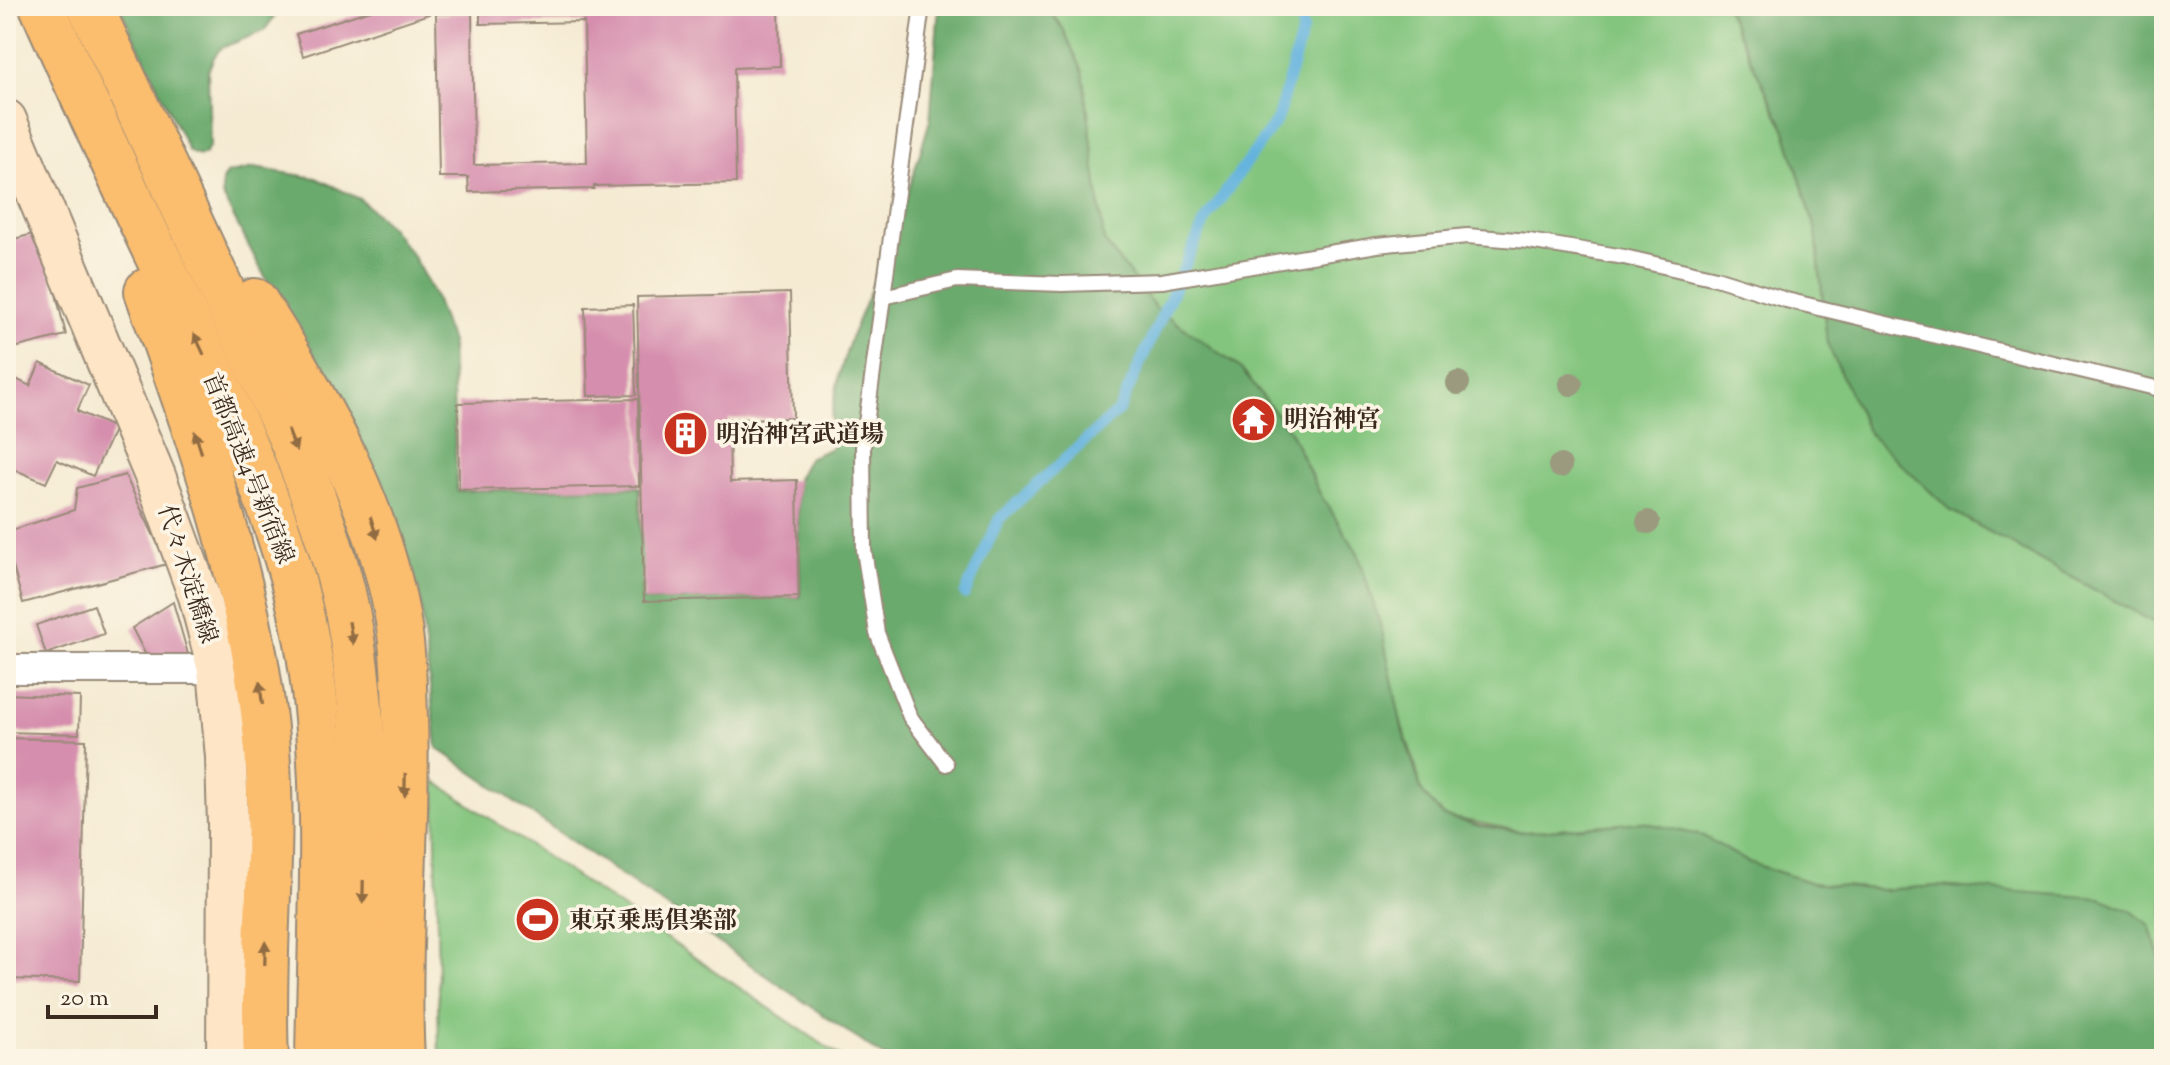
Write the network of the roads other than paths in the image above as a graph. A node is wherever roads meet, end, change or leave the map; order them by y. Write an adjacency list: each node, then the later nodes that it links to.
1 (42, 6): 4 (highway, 首都高速4号新宿線)
2 (90, 6): 6 (highway, 首都高速4号新宿線)
3 (922, 6): 7 (lane)
4 (66, 60): 13 (highway, one-way to 4); 14 (highway, 首都高速4号新宿線, one-way to 4)
5 (6, 120): 10 (street, 代々木淀橋線)
6 (151, 137): 15 (highway, 首都高速4号新宿線, one-way to 15); 16 (highway, one-way to 16)
7 (883, 297): 8 (lane); 11 (lane)
8 (2164, 390)
9 (6, 669): 10 (street)
10 (218, 669): 12 (street, 代々木淀橋線)
11 (946, 764)
12 (227, 1059)
13 (266, 1059)
14 (318, 1059)
15 (361, 1059)
16 (402, 1059)

